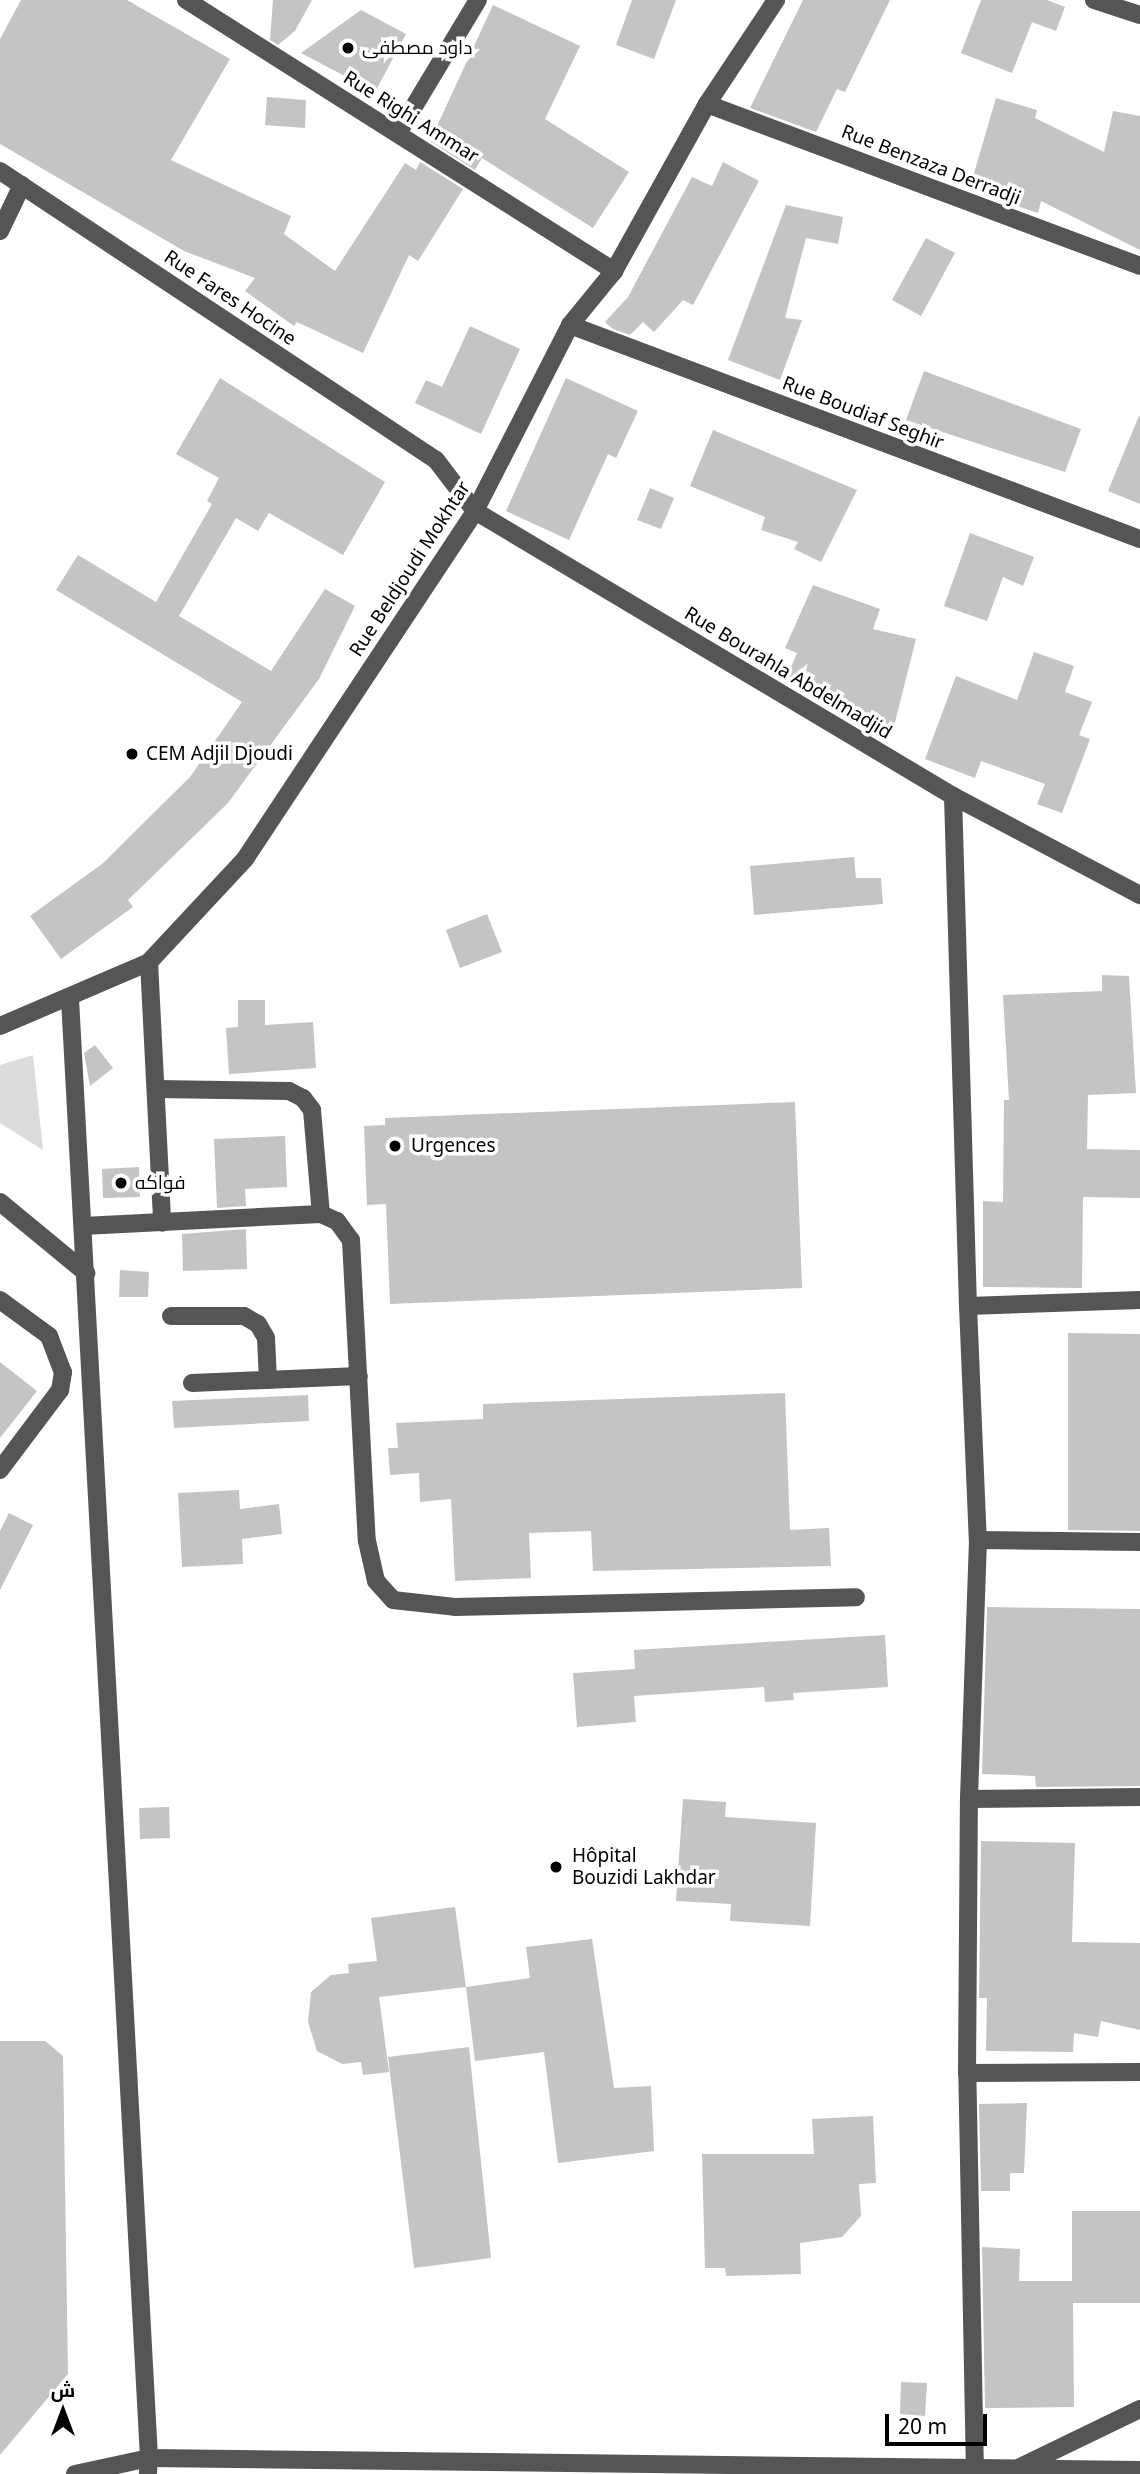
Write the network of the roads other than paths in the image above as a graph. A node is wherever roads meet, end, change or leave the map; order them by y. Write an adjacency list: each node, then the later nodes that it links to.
1 (186, 0): 7 (street, Rue Righi Ammar)
2 (478, 0): 7 (street)
3 (776, 0): 6 (street, Rue Beldjoudi Mokhtar)
4 (1094, 0): 5 (street)
5 (1140, 15)
6 (707, 104): 11 (street, Rue Benzaza Derradji); 12 (street, Rue Beldjoudi Mokhtar)
7 (398, 133): 12 (street, Rue Righi Ammar)
8 (0, 172): 9 (street, Rue Fares Hocine)
9 (22, 185): 10 (street); 14 (street, Rue Fares Hocine)
10 (0, 231)
11 (1140, 266)
12 (614, 271): 13 (street, Rue Beldjoudi Mokhtar)
13 (570, 325): 15 (street, Rue Beldjoudi Mokhtar); 16 (street, Rue Boudiaf Seghir)
14 (436, 460): 15 (street, Rue Bourahla Abdelmadjid)
15 (475, 511): 17 (street, Rue Bourahla Abdelmadjid); 19 (street, Rue Beldjoudi Mokhtar)
16 (1140, 539)
17 (953, 796): 18 (street, Rue Bourahla Abdelmadjid); 30 (street)
18 (1140, 895)
19 (149, 962): 20 (street, Rue Beldjoudi Mokhtar); 22 (street)
20 (70, 999): 21 (street, Rue Beldjoudi Mokhtar); 26 (street)
21 (0, 1026)
22 (156, 1089): 24 (street); 25 (street)
23 (0, 1202): 27 (street)
24 (321, 1214): 25 (street); 32 (street)
25 (162, 1223): 26 (street)
26 (83, 1226): 27 (street)
27 (86, 1273): 44 (street)
28 (0, 1300): 35 (street)
29 (1140, 1300): 30 (street)
30 (968, 1306): 36 (street)
31 (171, 1316): 33 (street)
32 (359, 1376): 33 (street); 38 (street)
33 (268, 1380): 34 (street)
34 (192, 1383)
35 (0, 1470)
36 (978, 1540): 37 (street); 40 (street)
37 (1140, 1542)
38 (856, 1597)
39 (1140, 1797): 40 (street)
40 (969, 1799): 42 (street)
41 (1140, 2072): 42 (street)
42 (967, 2073): 48 (street)
43 (1140, 2409): 46 (street)
44 (148, 2466): 45 (street); 49 (street)
45 (375, 2467): 48 (street)
46 (1017, 2469): 47 (street); 48 (street)
47 (1140, 2470)
48 (975, 2471)
49 (75, 2474)

